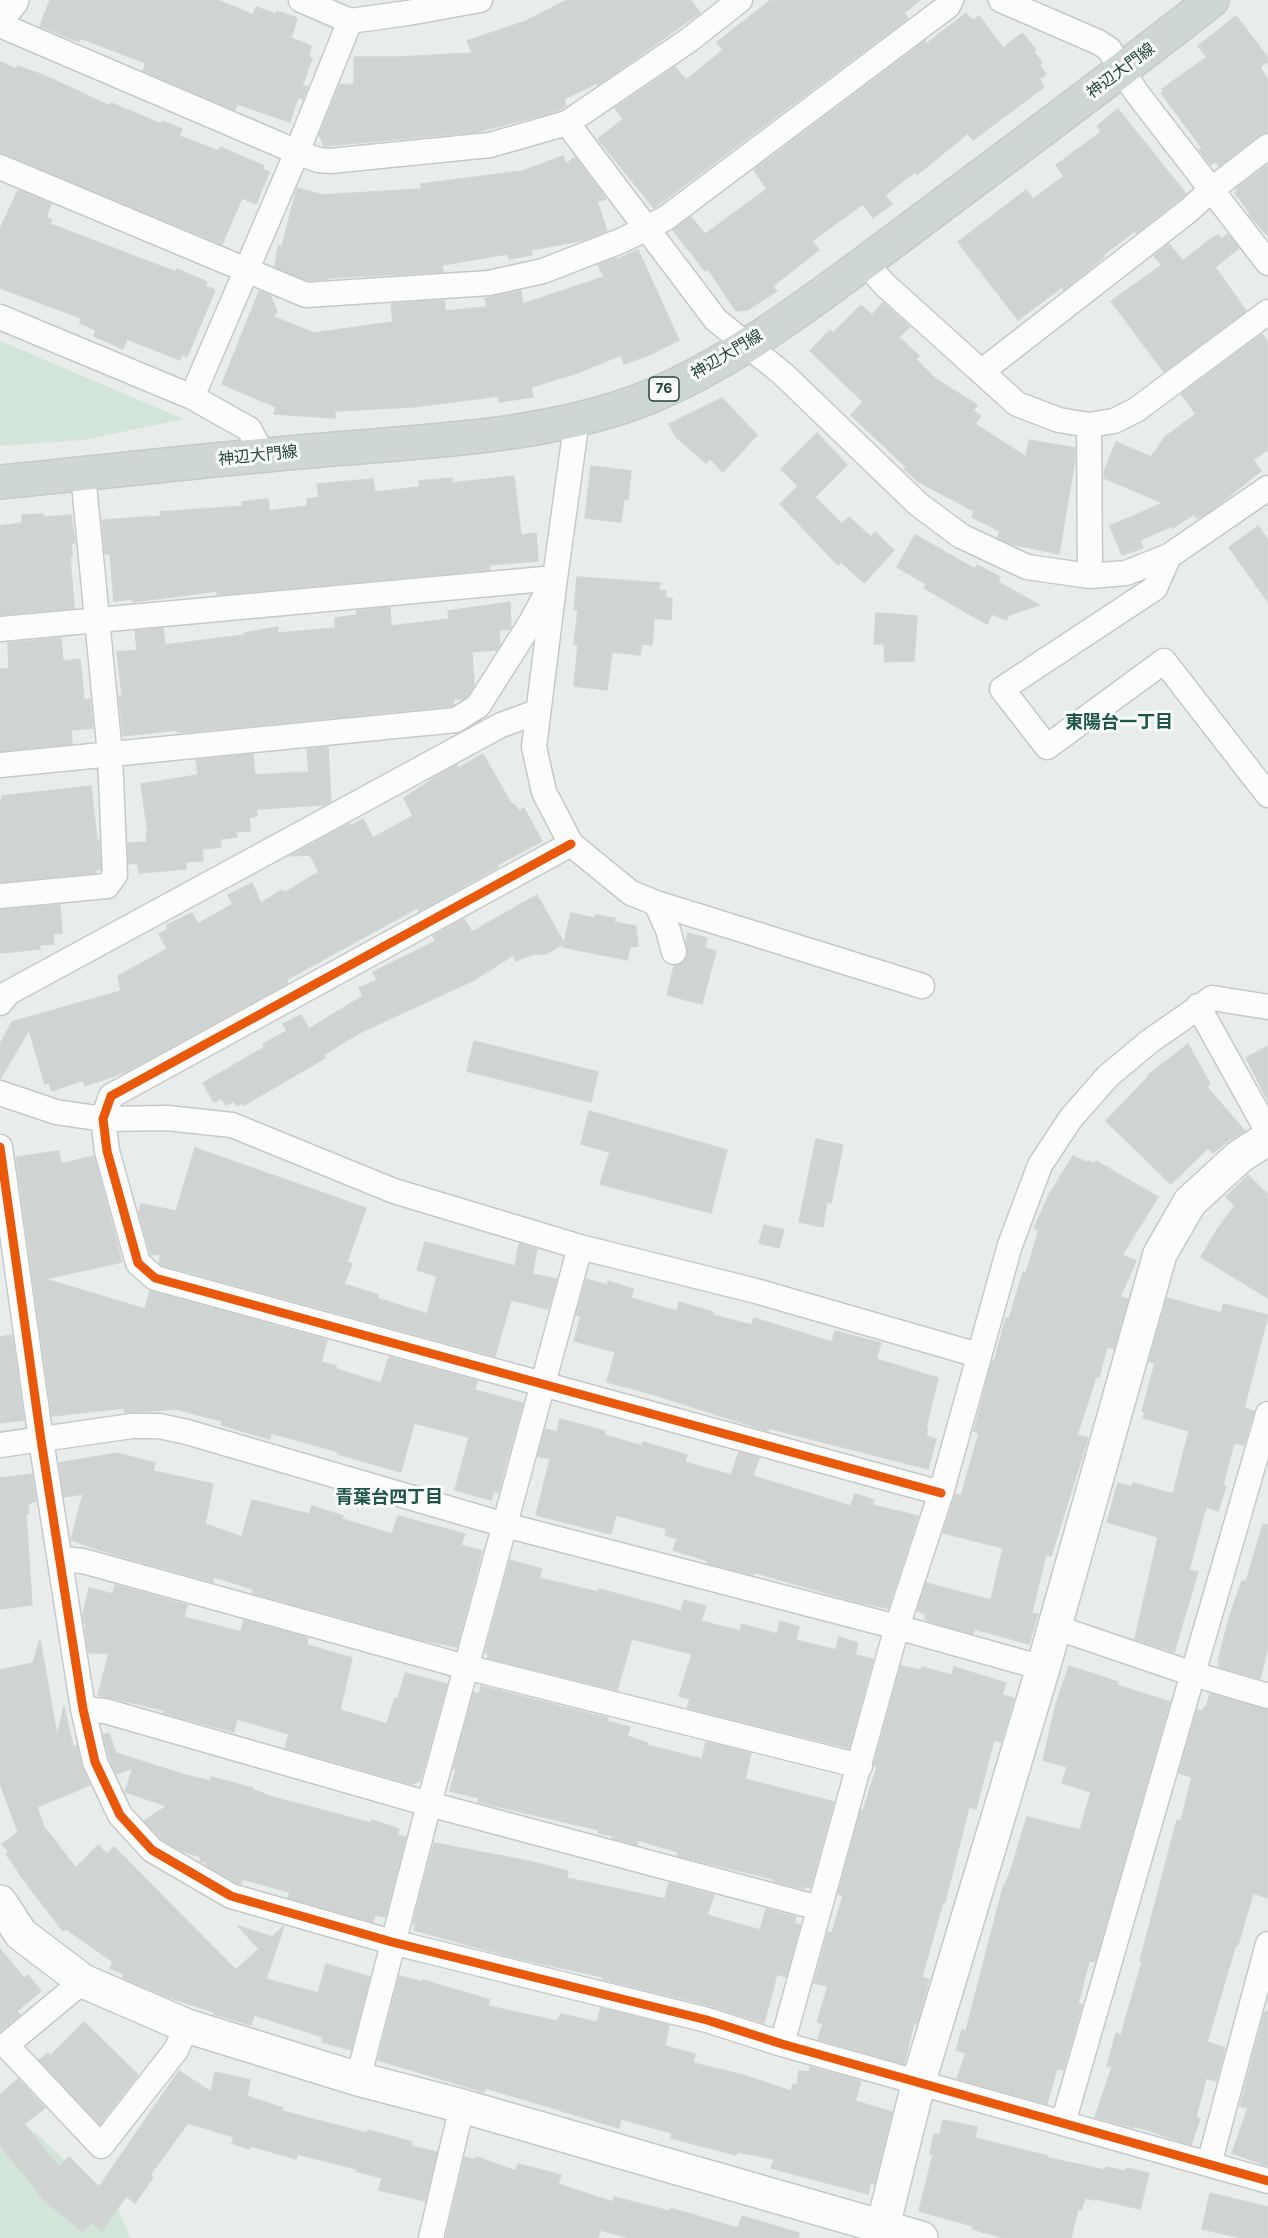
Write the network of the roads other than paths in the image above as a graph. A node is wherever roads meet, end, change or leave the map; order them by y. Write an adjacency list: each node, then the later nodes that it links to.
1 (12, 0): 8 (street)
2 (301, 0): 9 (street)
3 (480, 0): 9 (street)
4 (740, 0): 12 (street)
5 (951, 0): 17 (street)
6 (1001, 0): 11 (street)
7 (1212, 0): 11 (main road, 神辺大門線 / 76)
8 (0, 15)
9 (350, 21): 14 (street)
10 (0, 25): 14 (street)
11 (1122, 70): 16 (street); 18 (main road, 神辺大門線 / 76)
12 (567, 123): 14 (street); 17 (street)
13 (1268, 147): 16 (street)
14 (297, 152): 20 (street)
15 (0, 167): 20 (street)
16 (1211, 190): 19 (street); 24 (street)
17 (648, 227): 20 (street); 23 (street)
18 (865, 262): 23 (main road, 神辺大門線 / 76); 24 (street)
19 (1268, 263)
20 (245, 268): 25 (street)
21 (1268, 312): 27 (street)
22 (0, 317): 25 (street)
23 (748, 345): 26 (main road, 神辺大門線 / 76); 33 (street)
24 (981, 372): 27 (street)
25 (192, 397): 28 (street)
26 (577, 419): 28 (main road, 神辺大門線 / 76); 34 (street)
27 (1089, 425): 33 (street)
28 (263, 455): 29 (main road, 神辺大門線 / 76)
29 (83, 474): 30 (main road, 神辺大門線 / 76); 35 (street)
30 (0, 482)
31 (1265, 495): 32 (street)
32 (1169, 556): 33 (street); 40 (street)
33 (1090, 576)
34 (555, 578): 35 (street); 37 (street); 38 (street)
35 (97, 620): 36 (street); 38 (street)
36 (0, 629)
37 (537, 712): 41 (street); 46 (street)
38 (110, 754): 39 (street); 42 (street)
39 (0, 765)
40 (1268, 795)
41 (571, 844): 43 (street); 50 (street)
42 (0, 896)
43 (656, 903): 44 (street); 45 (street)
44 (674, 952)
45 (922, 986)
46 (0, 1003)
47 (1198, 1006): 48 (street); 51 (street); 55 (street)
48 (1268, 1007)
49 (0, 1093): 50 (street)
50 (103, 1119): 54 (street); 56 (street)
51 (1268, 1132)
52 (1268, 1138): 64 (street)
53 (0, 1147): 58 (street)
54 (580, 1247): 55 (street); 56 (street)
55 (978, 1355): 60 (street)
56 (544, 1383): 60 (street); 61 (street)
57 (1268, 1414): 67 (street)
58 (41, 1440): 59 (street); 61 (street); 62 (street)
59 (0, 1445)
60 (941, 1493): 63 (street)
61 (505, 1525): 63 (street); 65 (street)
62 (61, 1559): 65 (street); 69 (street)
63 (897, 1627): 66 (street); 70 (street)
64 (1055, 1627): 66 (street); 67 (street)
65 (466, 1667): 70 (street); 71 (street)
66 (1043, 1668): 80 (street)
67 (1193, 1674): 68 (street); 82 (street)
68 (1268, 1696)
69 (83, 1709): 71 (street); 74 (street)
70 (860, 1766): 73 (street)
71 (429, 1804): 73 (street); 74 (street)
72 (0, 1902): 76 (street)
73 (819, 1908): 78 (street)
74 (392, 1941): 78 (street); 79 (street)
75 (1268, 1944): 83 (street)
76 (83, 1981): 77 (street); 77 (street)
77 (187, 2026): 79 (street)
78 (782, 2044): 80 (street)
79 (358, 2079): 81 (street)
80 (919, 2081): 82 (street); 85 (street)
81 (462, 2106): 85 (street); 86 (street)
82 (1063, 2123): 83 (street)
83 (1209, 2164): 84 (street)
84 (1268, 2181)
85 (881, 2233): 87 (street)
86 (431, 2238)
87 (921, 2238)

